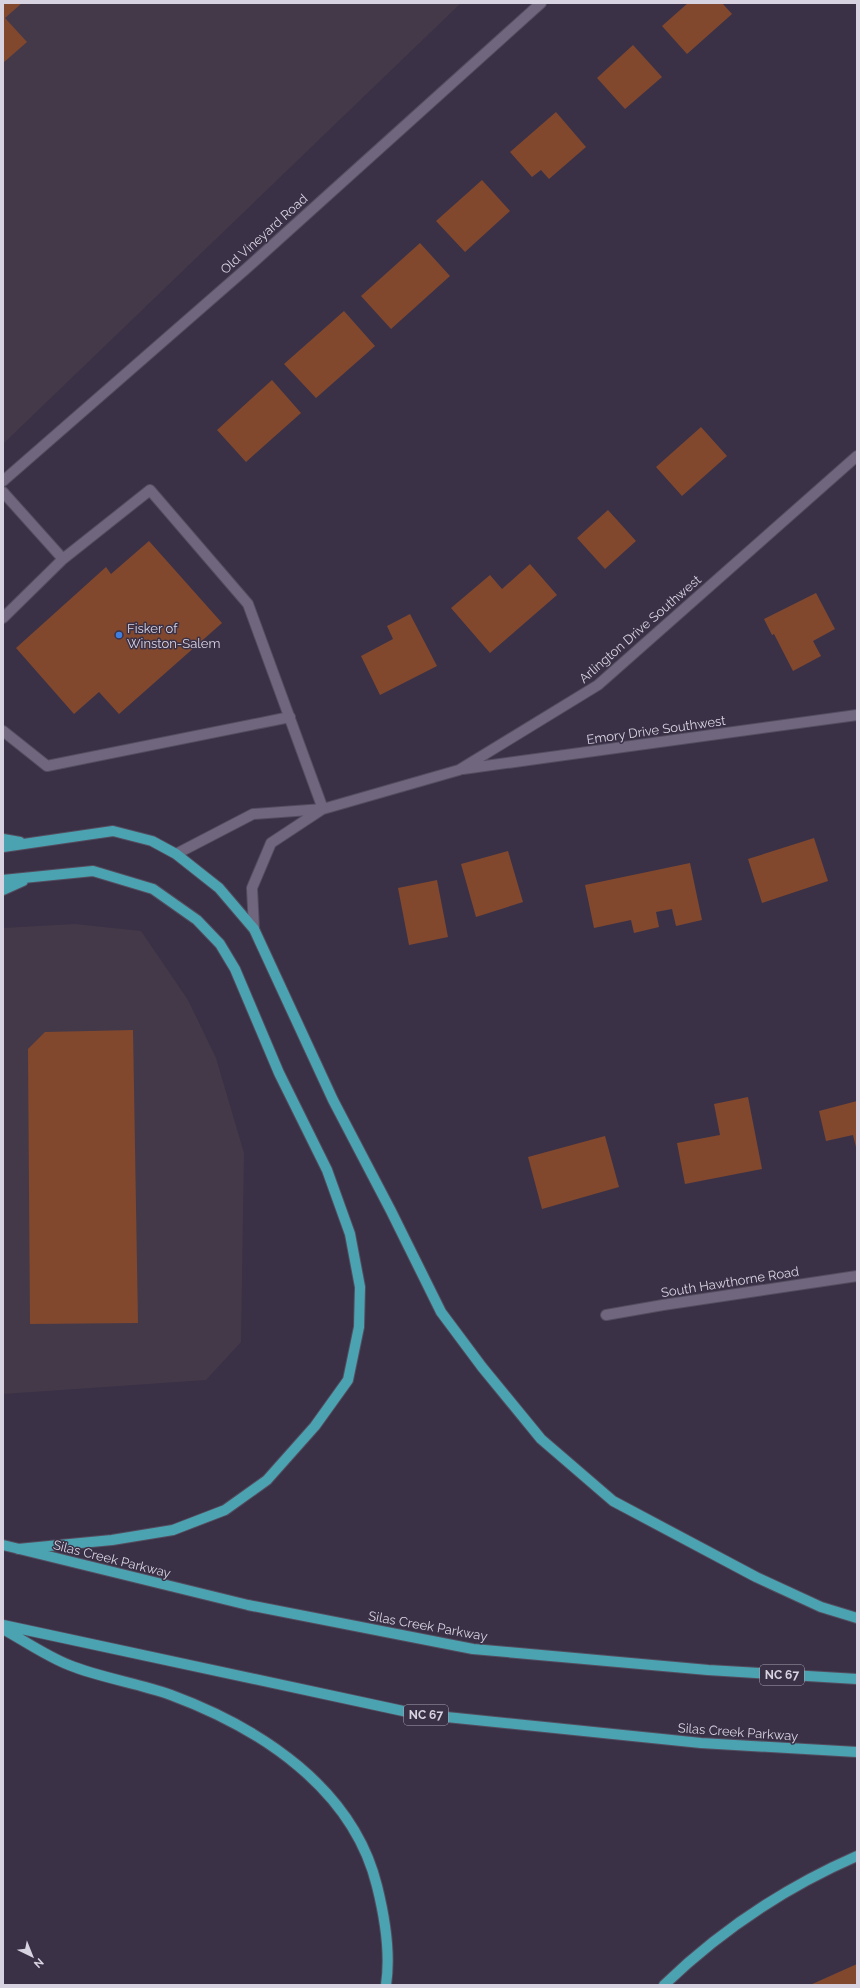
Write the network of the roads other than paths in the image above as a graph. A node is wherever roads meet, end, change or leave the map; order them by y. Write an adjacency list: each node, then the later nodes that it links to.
1 (541, 3): 3 (street, Old Vineyard Road)
2 (857, 456): 10 (street, Arlington Drive Southwest)
3 (3, 481)
4 (3, 492): 5 (street)
5 (63, 559): 6 (street); 8 (street)
6 (3, 618)
7 (857, 715): 10 (street, Emory Drive Southwest)
8 (290, 717): 9 (street); 11 (street)
9 (3, 731)
10 (459, 770): 11 (street, Arlington Drive Southwest)
11 (323, 809): 15 (street, Arlington Drive Southwest); 19 (street, Arlington Drive Southwest)
12 (3, 839): 13 (main road)
13 (30, 845): 14 (main road); 15 (main road)
14 (3, 847)
15 (176, 854): 19 (main road)
16 (28, 878): 17 (main road); 18 (main road); 23 (main road)
17 (3, 880)
18 (3, 890)
19 (254, 930): 24 (main road)
20 (857, 1276): 21 (street, South Hawthorne Road)
21 (606, 1315)
22 (3, 1545): 23 (main road, Silas Creek Parkway / NC 67)
23 (18, 1549): 27 (main road, Silas Creek Parkway / NC 67)
24 (857, 1618)
25 (3, 1625): 28 (main road, Silas Creek Parkway / NC 67)
26 (3, 1629): 30 (main road)
27 (857, 1679)
28 (857, 1752)
29 (857, 1856): 31 (main road)
30 (386, 1985)
31 (664, 1985)

